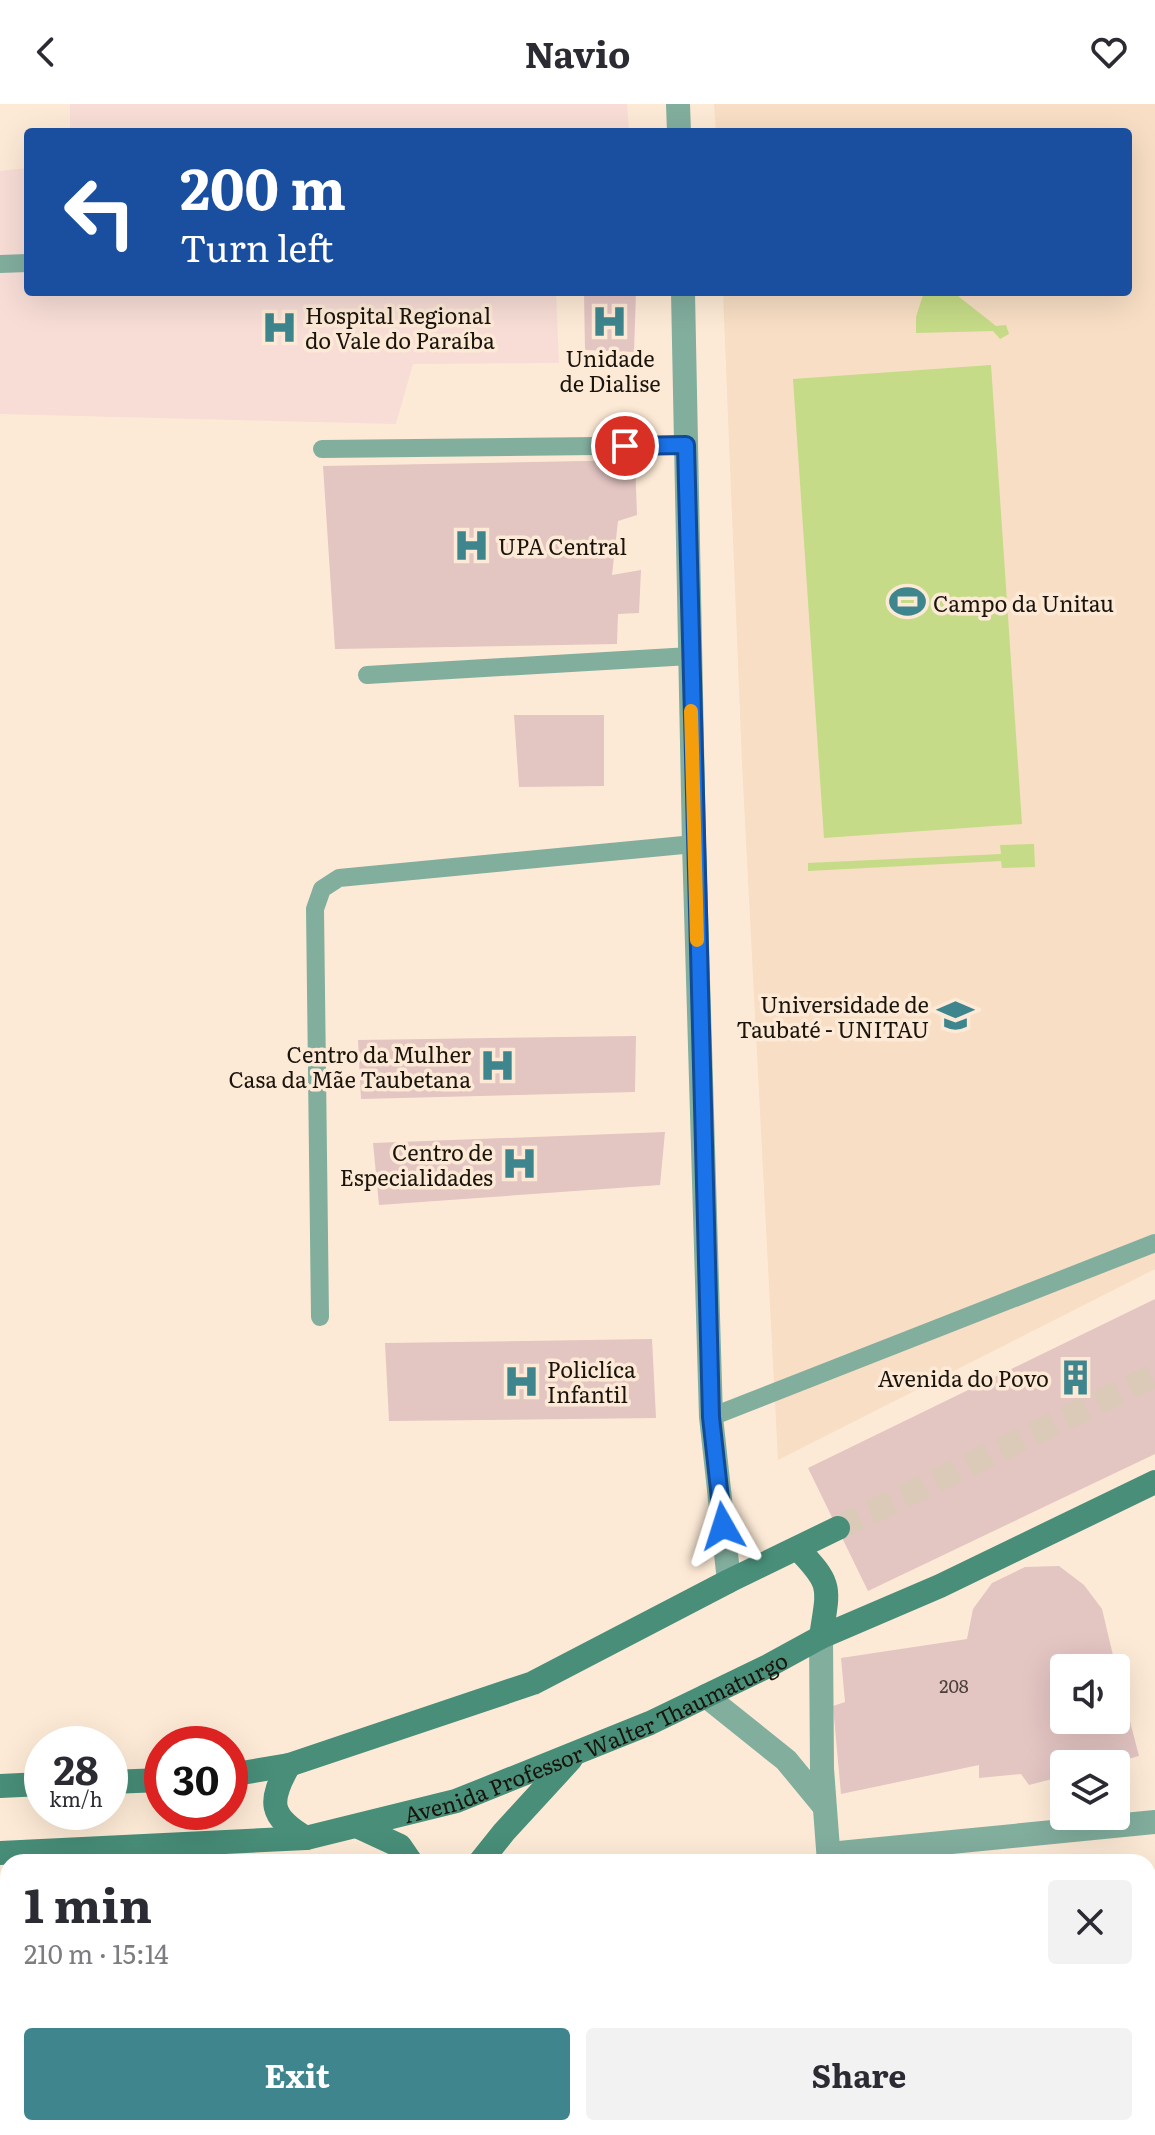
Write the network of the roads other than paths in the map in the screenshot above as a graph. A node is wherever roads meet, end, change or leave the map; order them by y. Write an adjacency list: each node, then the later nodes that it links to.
1 (678, 104): 2 (street)
2 (679, 128)
3 (24, 263): 4 (lane)
4 (0, 264)
5 (683, 296): 6 (street)
6 (686, 445): 7 (lane); 8 (street)
7 (322, 449)
8 (690, 656): 9 (lane); 10 (street)
9 (367, 675)
10 (694, 844): 12 (lane); 13 (street)
11 (1155, 1243): 13 (lane)
12 (320, 1317)
13 (711, 1417): 17 (street)
14 (1155, 1482): 18 (main road, Avenida Professor Walter Thaumaturgo)
15 (838, 1528): 16 (main road)
16 (798, 1549): 17 (main road); 18 (main road)
17 (729, 1581): 21 (main road)
18 (821, 1637): 19 (main road, Avenida Professor Walter Thaumaturgo); 25 (street)
19 (706, 1696): 20 (main road, Avenida Professor Walter Thaumaturgo); 25 (street)
20 (577, 1752): 27 (main road, Avenida Professor Walter Thaumaturgo); 31 (main road)
21 (289, 1765): 22 (main road); 28 (main road)
22 (248, 1772)
23 (24, 1785): 24 (main road)
24 (0, 1786)
25 (824, 1806): 32 (street)
26 (1155, 1822): 33 (street)
27 (359, 1827): 28 (main road, Avenida Professor Walter Thaumaturgo); 30 (main road)
28 (306, 1838): 29 (main road, Avenida Professor Walter Thaumaturgo)
29 (0, 1853)
30 (406, 1854)
31 (486, 1854)
32 (829, 1854)
33 (865, 1854)

